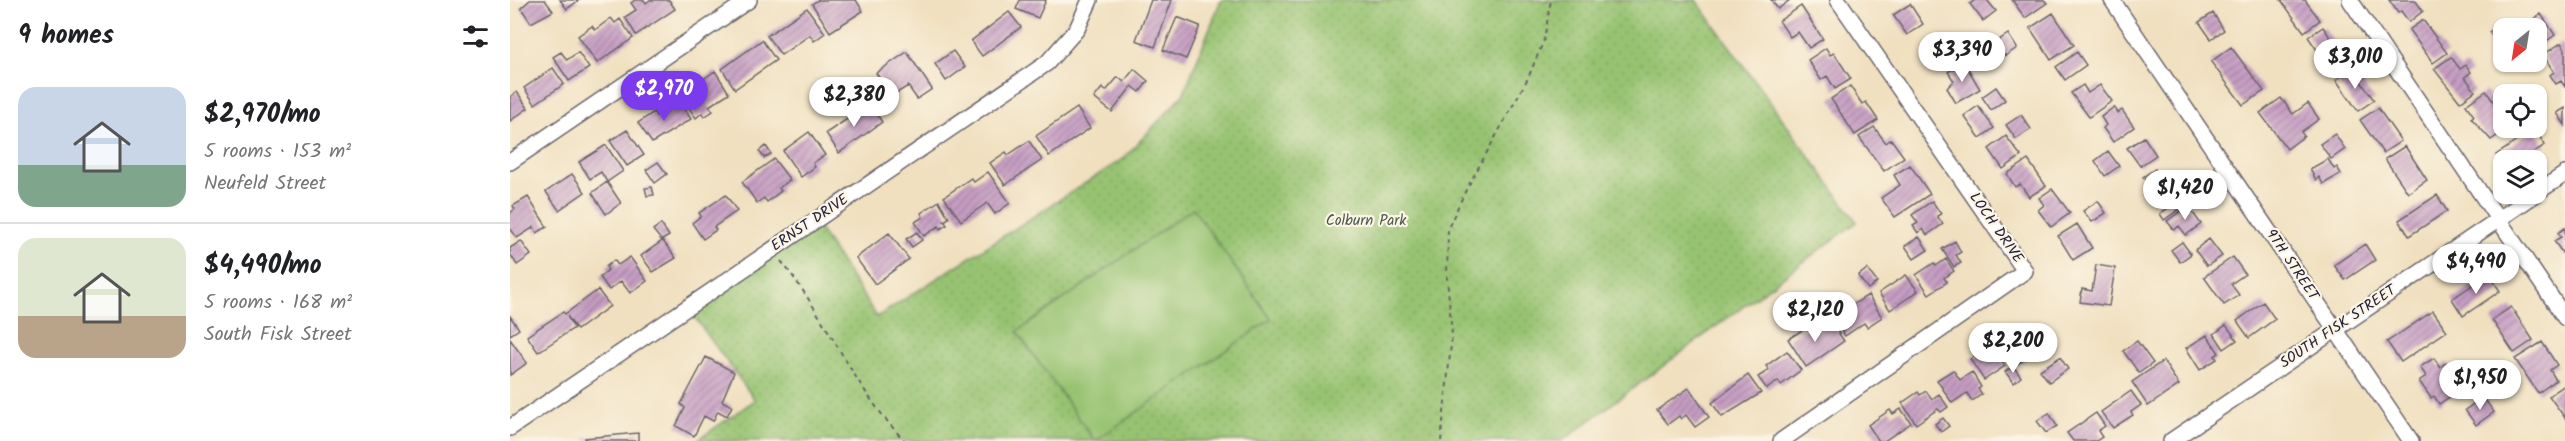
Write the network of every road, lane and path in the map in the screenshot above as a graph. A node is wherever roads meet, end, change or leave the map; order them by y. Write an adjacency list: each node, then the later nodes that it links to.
1 (749, 0): 7 (street)
2 (1090, 0): 12 (street, ERNST DRIVE)
3 (1551, 0): 17 (path)
4 (1838, 0): 18 (street, LOCH DRIVE)
5 (2112, 0): 14 (street, 9TH STREET)
6 (2350, 0): 11 (street)
7 (510, 162)
8 (2565, 174): 9 (street, SOUTH FISK STREET)
9 (2547, 186)
10 (2520, 204): 11 (street, SOUTH FISK STREET)
11 (2498, 219): 13 (street); 14 (street, SOUTH FISK STREET)
12 (772, 249): 15 (street, ERNST DRIVE); 16 (path)
13 (2565, 318)
14 (2336, 329): 19 (street, SOUTH FISK STREET); 20 (street, 9TH STREET)
15 (510, 428)
16 (905, 441)
17 (1441, 441)
18 (1781, 441)
19 (2171, 441)
20 (2411, 441)

